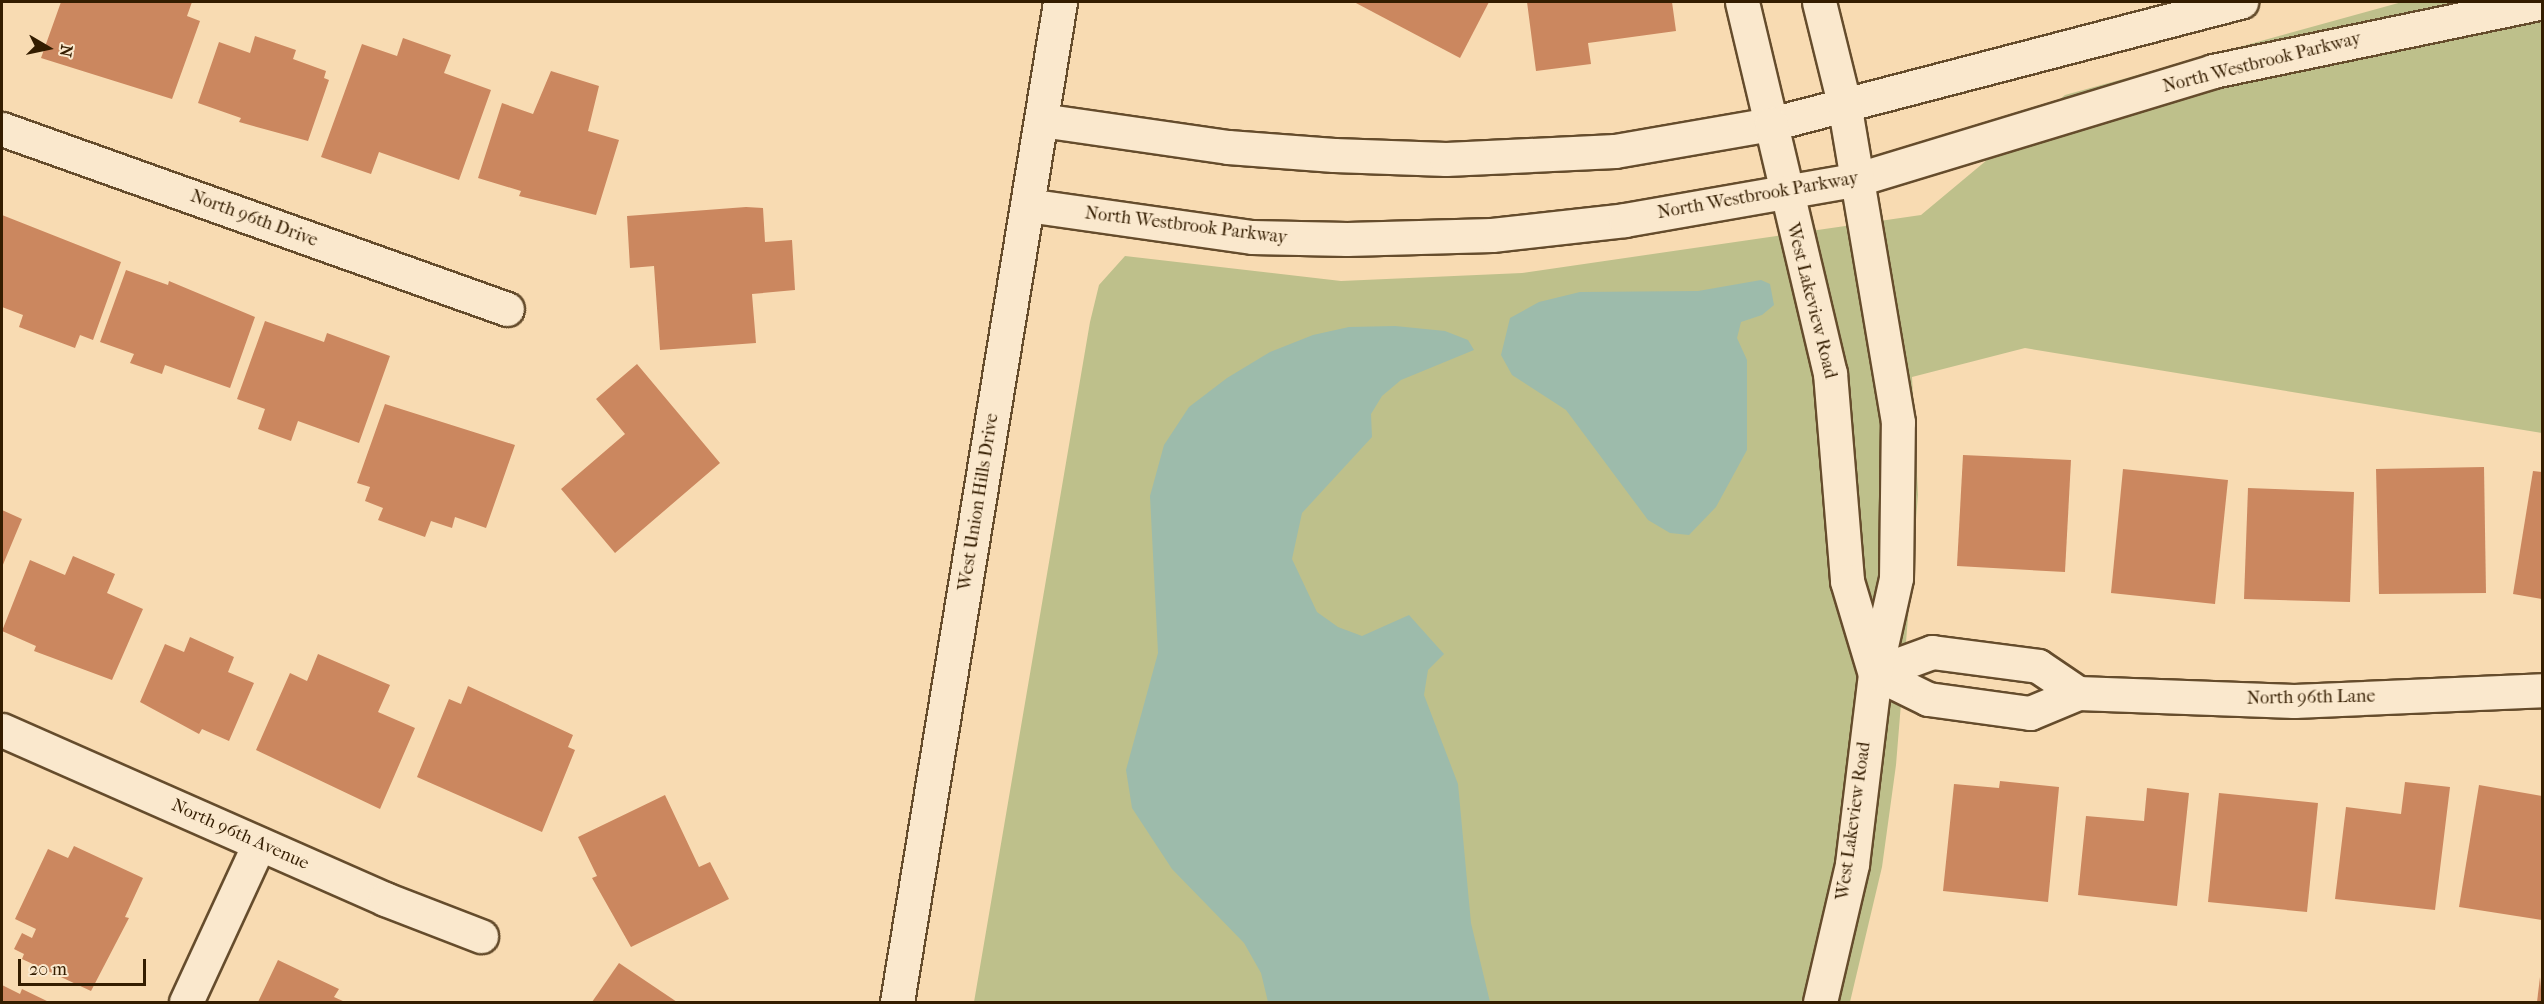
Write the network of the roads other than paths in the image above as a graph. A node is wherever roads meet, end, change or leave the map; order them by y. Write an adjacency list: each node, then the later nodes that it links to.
1 (1060, 2): 7 (street, West Union Hills Drive)
2 (1742, 2): 8 (street, West Lakeview Road)
3 (1819, 2): 6 (street, West Lakeview Road)
4 (2241, 2): 6 (street)
5 (2541, 2): 10 (street, North Westbrook Parkway)
6 (1844, 103): 8 (street); 10 (street, West Lakeview Road)
7 (1041, 120): 8 (street); 12 (street, West Union Hills Drive)
8 (1771, 124): 11 (street, West Lakeview Road)
9 (2, 129): 13 (street, North 96th Drive)
10 (1855, 180): 11 (street, North Westbrook Parkway); 14 (street, West Lakeview Road)
11 (1785, 195): 12 (street, North Westbrook Parkway); 14 (street, West Lakeview Road)
12 (1027, 205): 21 (street, West Union Hills Drive)
13 (507, 309)
14 (1875, 673): 16 (street, North 96th Lane); 16 (street); 22 (street, West Lakeview Road)
15 (2542, 690): 16 (street, North 96th Lane)
16 (2078, 693)
17 (2, 730): 18 (street, North 96th Avenue)
18 (259, 844): 19 (street, North 96th Avenue); 20 (street)
19 (481, 936)
20 (186, 1002)
21 (897, 1002)
22 (1820, 1002)

